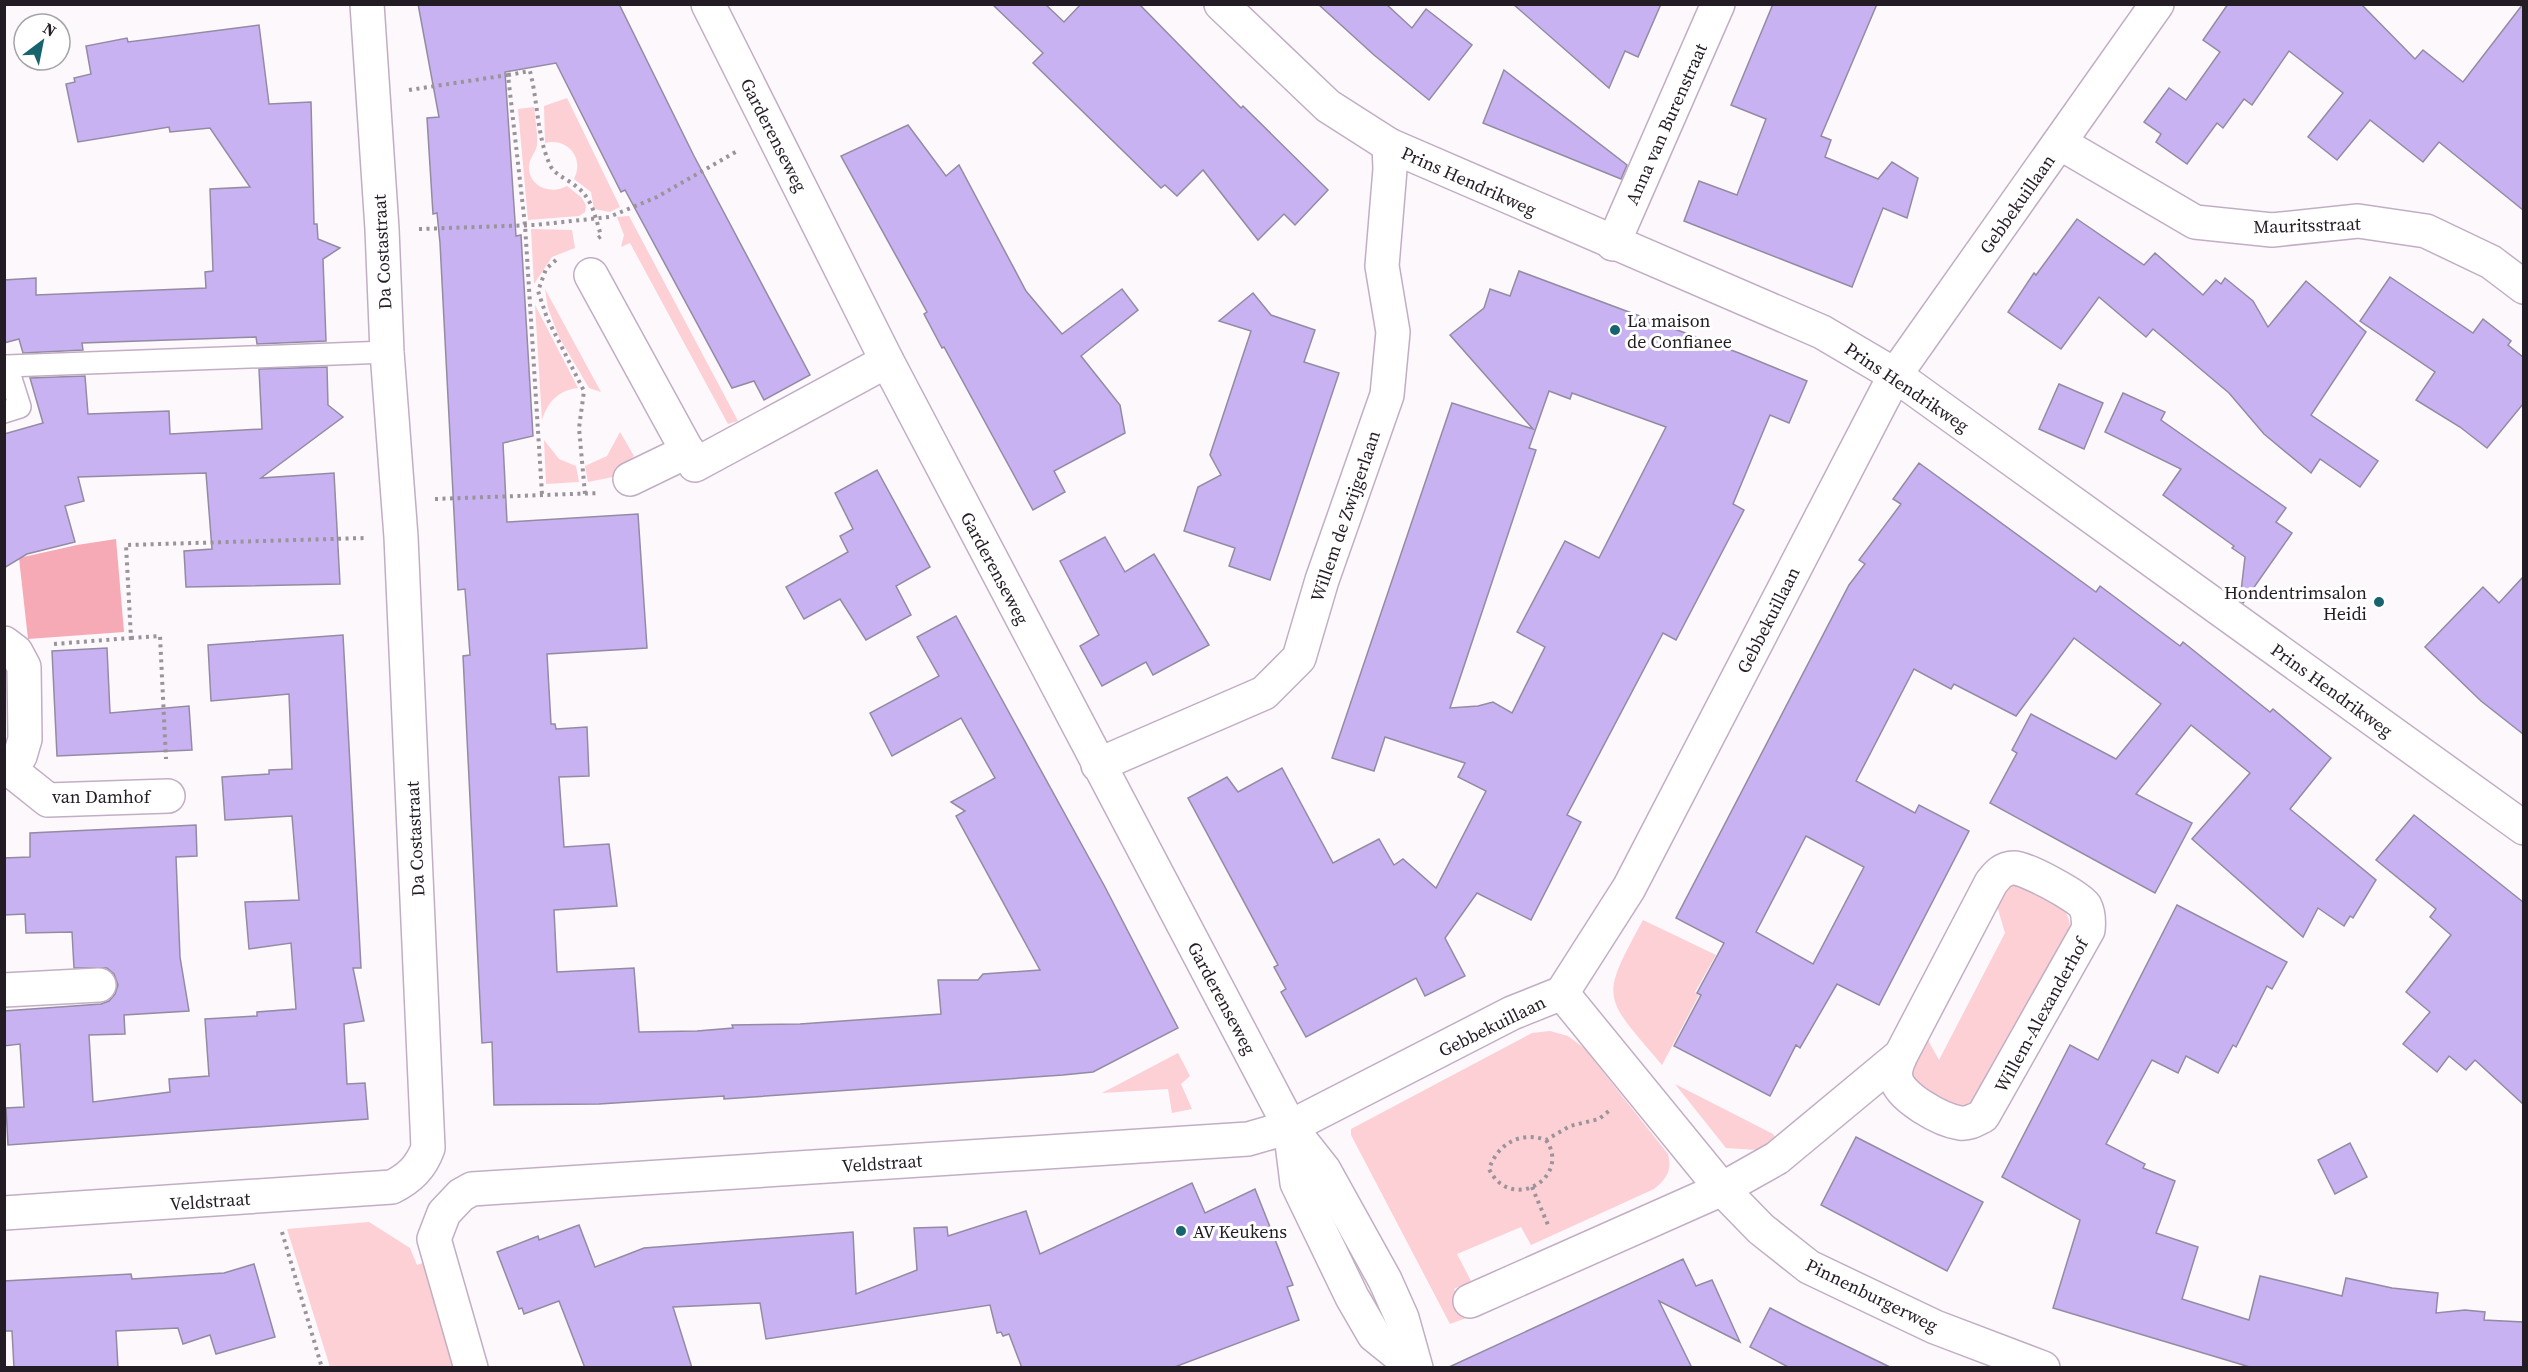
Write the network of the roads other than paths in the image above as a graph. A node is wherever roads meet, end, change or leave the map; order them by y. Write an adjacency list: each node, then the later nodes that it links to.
1 (367, 4): 11 (street, Da Costastraat)
2 (708, 4): 12 (street, Garderenseweg)
3 (1221, 4): 7 (street, Prins Hendrikweg)
4 (1718, 4): 8 (street, Anna van Burenstraat)
5 (2157, 4): 6 (street, Gebbekuillaan)
6 (2060, 143): 10 (street, Mauritsstraat); 13 (street, Gebbekuillaan)
7 (1389, 145): 8 (street, Prins Hendrikweg); 18 (street, Willem de Zwijgerlaan)
8 (1613, 244): 13 (street, Prins Hendrikweg)
9 (591, 275): 15 (street)
10 (2523, 286)
11 (387, 352): 14 (lane); 27 (street, Da Costastraat)
12 (887, 361): 15 (street); 18 (street, Garderenseweg)
13 (1895, 375): 21 (street, Prins Hendrikweg); 24 (street, Gebbekuillaan)
14 (4, 412)
15 (688, 452): 16 (street)
16 (630, 479)
17 (8, 645): 19 (street, van Damhof)
18 (1098, 765): 26 (street, Garderenseweg)
19 (6, 769): 20 (street, van Damhof)
20 (168, 796)
21 (2523, 828)
22 (99, 985): 23 (street)
23 (4, 990)
24 (1562, 993): 26 (street, Gebbekuillaan); 28 (street, Pinnenburgerweg)
25 (1901, 1055): 25 (street, Willem-Alexanderhof); 28 (street, Willem-Alexanderhof)
26 (1290, 1127): 31 (street, Veldstraat); 32 (street, Garderenseweg)
27 (412, 1174): 29 (street, Veldstraat)
28 (1722, 1189): 30 (street); 33 (street, Pinnenburgerweg)
29 (4, 1214)
30 (1470, 1301)
31 (471, 1368)
32 (1415, 1368)
33 (2043, 1368)

